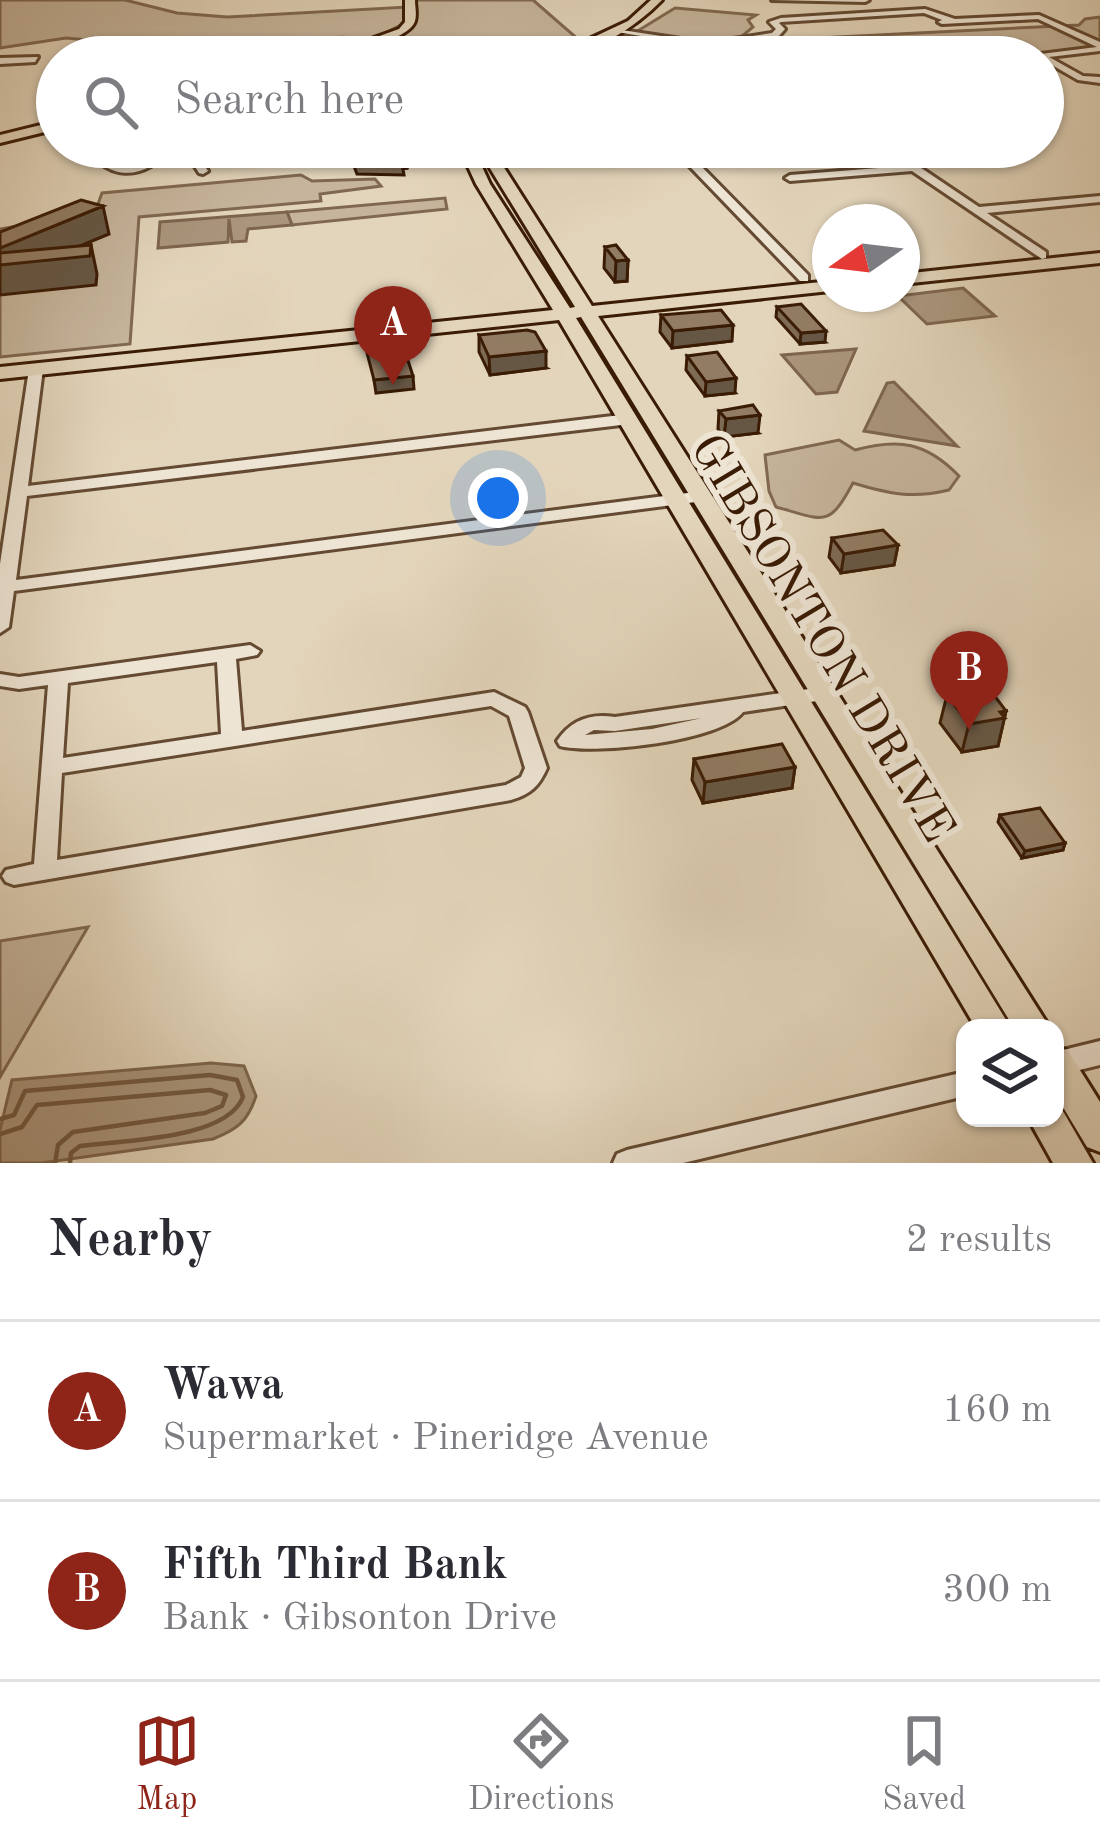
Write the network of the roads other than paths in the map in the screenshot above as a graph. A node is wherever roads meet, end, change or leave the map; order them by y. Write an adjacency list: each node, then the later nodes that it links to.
1 (410, 0): 8 (main road)
2 (657, 0): 7 (main road)
3 (670, 0): 7 (main road)
4 (776, 0): 6 (street)
5 (865, 0): 6 (street)
6 (816, 1)
7 (621, 32): 9 (main road); 10 (main road); 11 (street)
8 (388, 36)
9 (611, 36)
10 (614, 36)
11 (650, 36)
12 (762, 36): 13 (street)
13 (1097, 51): 14 (street)
14 (1064, 53)
15 (35, 59): 16 (street)
16 (0, 61)
17 (1064, 68): 18 (street)
18 (1100, 80)
19 (36, 130): 20 (main road)
20 (0, 139)
21 (201, 168): 26 (street)
22 (476, 168): 36 (main road)
23 (496, 168): 36 (main road)
24 (697, 168): 34 (street)
25 (915, 168): 27 (street); 29 (street)
26 (203, 171)
27 (790, 178)
28 (1100, 199): 29 (street)
29 (981, 210): 31 (street)
30 (1100, 254): 31 (main road)
31 (1050, 259): 32 (main road)
32 (920, 272)
33 (812, 277): 34 (main road)
34 (804, 278): 36 (main road)
35 (812, 287): 36 (main road)
36 (573, 307): 37 (main road); 38 (main road); 42 (main road, GIBSONTON DRIVE); 44 (main road, GIBSONTON DRIVE)
37 (335, 327): 38 (main road); 40 (main road)
38 (175, 354): 40 (main road)
39 (0, 361): 40 (main road)
40 (36, 363): 41 (main road); 43 (street)
41 (0, 373)
42 (629, 419): 43 (street); 44 (main road, GIBSONTON DRIVE)
43 (18, 492): 45 (street)
44 (690, 498): 45 (street); 51 (main road, GIBSONTON DRIVE)
45 (4, 587): 46 (street)
46 (0, 627)
47 (250, 651): 48 (street)
48 (226, 654): 49 (street); 53 (street)
49 (58, 678): 50 (street); 56 (street)
50 (0, 680)
51 (809, 695): 52 (street); 59 (main road, GIBSONTON DRIVE); 60 (main road, GIBSONTON DRIVE)
52 (741, 706): 54 (street); 54 (street)
53 (232, 739): 55 (street); 56 (street)
54 (567, 741): 55 (street)
55 (530, 747): 57 (street)
56 (52, 767): 57 (street)
57 (45, 871): 58 (street)
58 (14, 876)
59 (989, 1019)
60 (1027, 1019)
61 (1100, 1053): 62 (street)
62 (1064, 1061)
63 (1064, 1077): 66 (main road)
64 (956, 1086): 67 (street)
65 (1052, 1127): 68 (main road)
66 (1100, 1135)
67 (627, 1163)
68 (1074, 1163)

